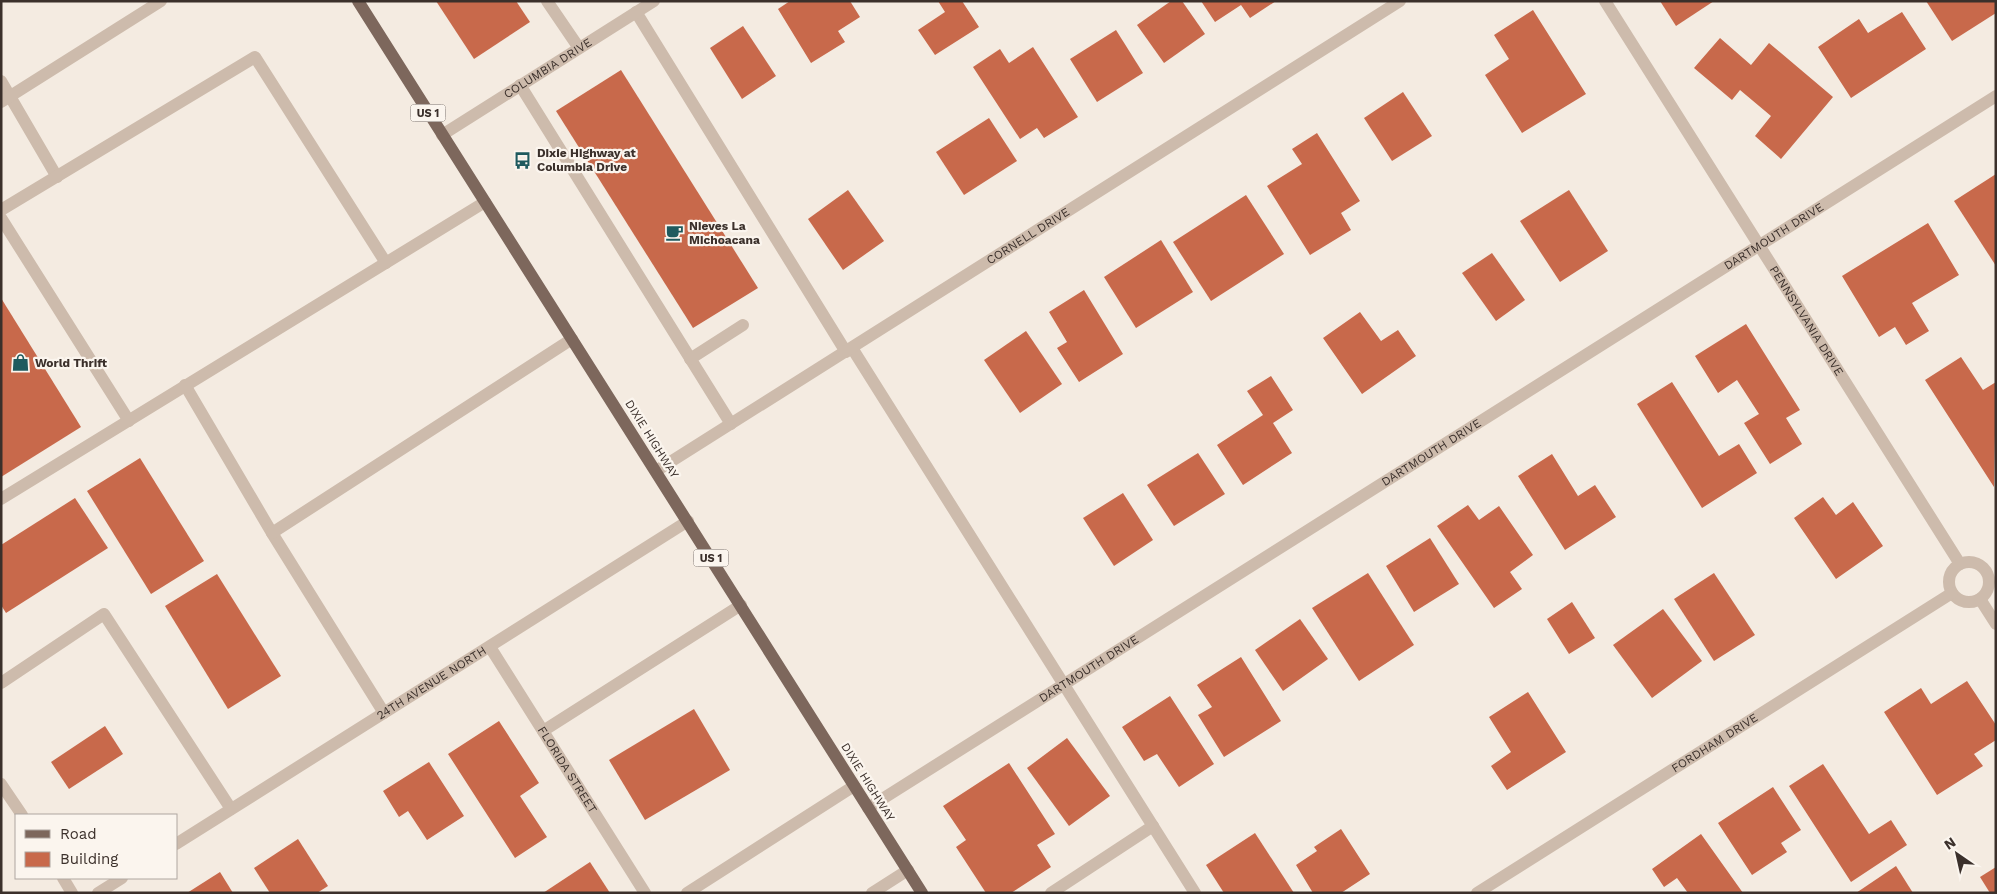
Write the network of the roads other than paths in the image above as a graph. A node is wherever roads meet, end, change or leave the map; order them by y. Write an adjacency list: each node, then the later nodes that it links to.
1 (161, 1): 12 (street)
2 (358, 1): 13 (main road, DIXIE HIGHWAY / US 1)
3 (547, 1): 8 (street)
4 (654, 1): 7 (street, COLUMBIA DRIVE)
5 (1400, 1): 22 (street, CORNELL DRIVE)
6 (1605, 1): 18 (street, PENNSYLVANIA DRIVE)
7 (636, 12): 8 (street, COLUMBIA DRIVE); 22 (street)
8 (579, 48): 10 (street, COLUMBIA DRIVE)
9 (1, 81): 12 (street)
10 (520, 85): 13 (street, COLUMBIA DRIVE); 23 (street)
11 (1996, 96): 18 (street, DARTMOUTH DRIVE)
12 (6, 99): 14 (street)
13 (442, 135): 15 (main road, DIXIE HIGHWAY / US 1)
14 (57, 177): 16 (street); 19 (street)
15 (485, 202): 19 (street); 21 (main road, DIXIE HIGHWAY / US 1)
16 (1, 210)
17 (1, 218): 25 (street)
18 (1758, 245): 31 (street, PENNSYLVANIA DRIVE); 39 (street, DARTMOUTH DRIVE)
19 (386, 263): 24 (street)
20 (743, 325): 23 (street)
21 (572, 339): 27 (main road, DIXIE HIGHWAY / US 1); 30 (street)
22 (849, 350): 26 (street, CORNELL DRIVE); 39 (street)
23 (690, 359): 26 (street)
24 (185, 385): 25 (street); 30 (street)
25 (129, 421): 28 (street)
26 (731, 424): 27 (street, CORNELL DRIVE)
27 (656, 471): 29 (main road, DIXIE HIGHWAY / US 1)
28 (1, 498)
29 (688, 521): 35 (main road, DIXIE HIGHWAY / US 1); 37 (street, 24TH AVENUE NORTH)
30 (272, 533): 40 (street)
31 (1960, 564): 32 (street); 33 (street)
32 (1991, 568): 34 (street)
33 (1952, 593): 34 (street); 60 (street, FORDHAM DRIVE)
34 (1980, 599): 36 (street)
35 (741, 605): 41 (street); 43 (main road, DIXIE HIGHWAY / US 1)
36 (1996, 624)
37 (490, 646): 40 (street, 24TH AVENUE NORTH); 41 (street, FLORIDA STREET)
38 (1, 682): 45 (street)
39 (1064, 684): 44 (street, DARTMOUTH DRIVE); 47 (street)
40 (384, 713): 45 (street, 24TH AVENUE NORTH)
41 (543, 730): 54 (street, FLORIDA STREET)
42 (1, 784): 46 (street)
43 (854, 786): 44 (main road, DIXIE HIGHWAY / US 1); 55 (street)
44 (868, 808): 49 (main road, DIXIE HIGHWAY / US 1)
45 (231, 809): 48 (street, 24TH AVENUE NORTH)
46 (21, 814)
47 (1153, 826): 58 (street); 59 (street)
48 (178, 843)
49 (908, 870): 56 (street); 57 (main road, DIXIE HIGHWAY / US 1)
50 (64, 879): 52 (street)
51 (120, 879): 53 (street)
52 (72, 893)
53 (98, 893)
54 (645, 893)
55 (687, 893)
56 (872, 893)
57 (922, 893)
58 (1051, 893)
59 (1195, 893)
60 (1477, 893)

